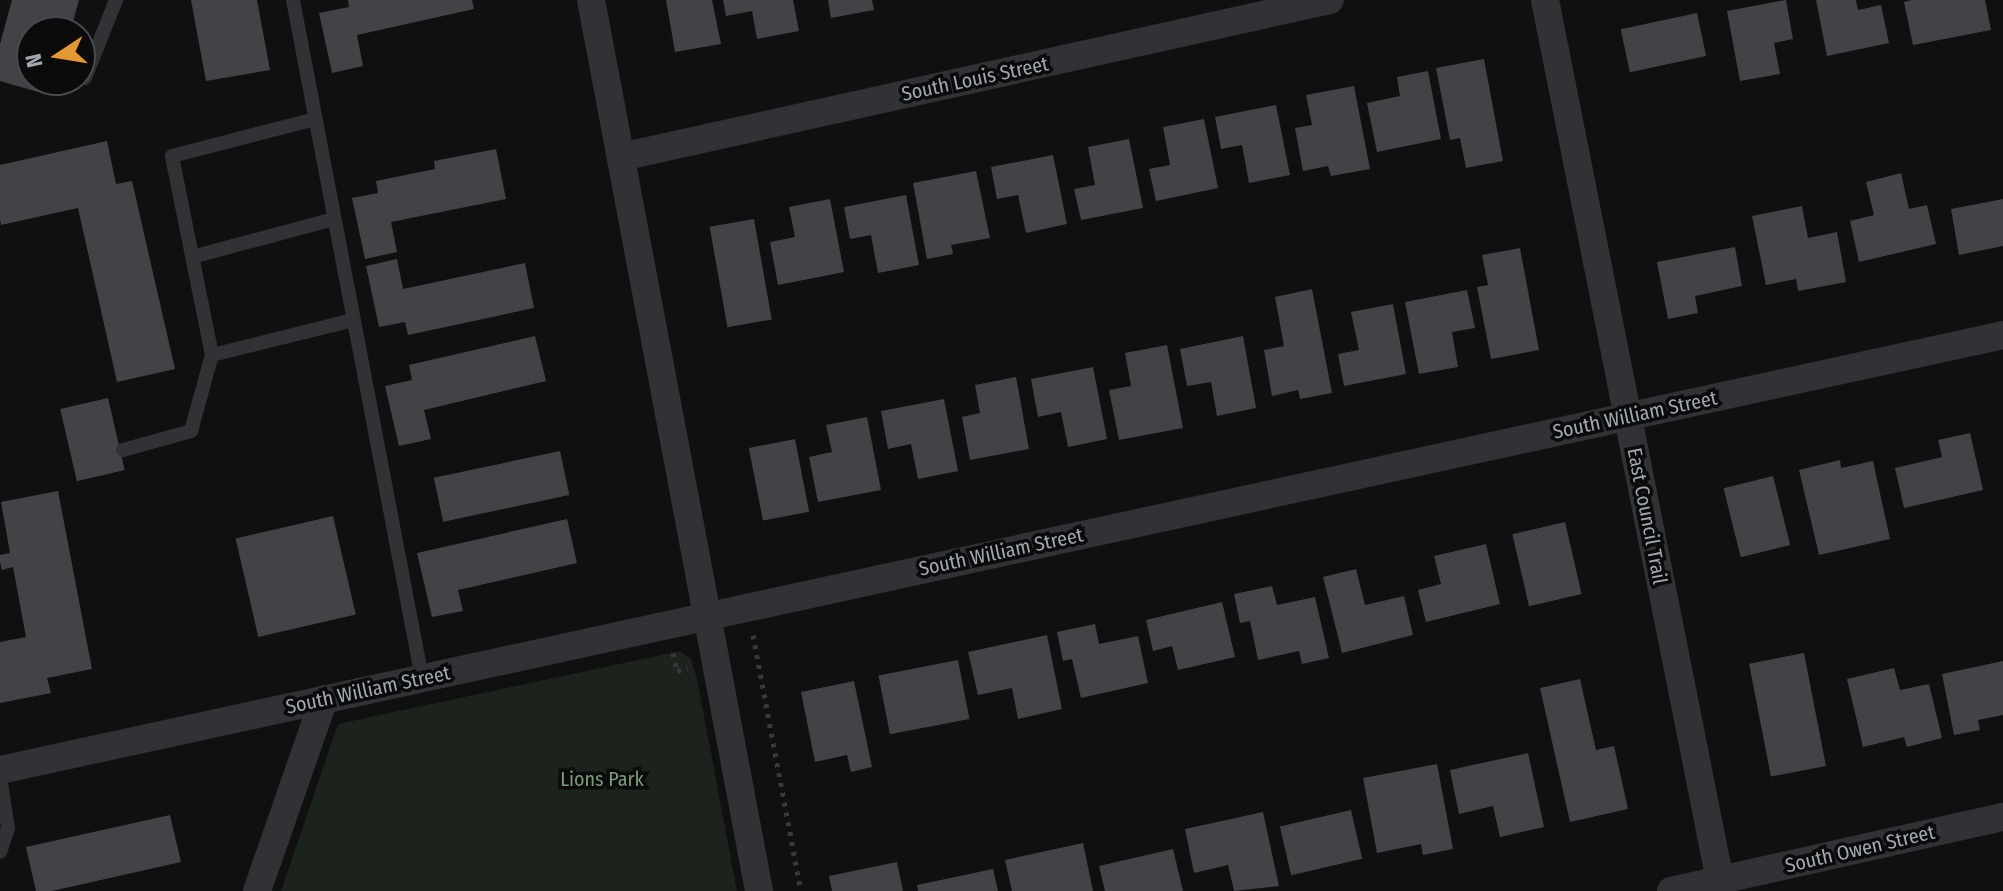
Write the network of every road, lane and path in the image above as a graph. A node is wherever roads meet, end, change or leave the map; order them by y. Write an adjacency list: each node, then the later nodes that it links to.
1 (116, 0): 6 (lane)
2 (293, 0): 7 (lane)
3 (591, 0): 8 (street)
4 (1330, 0): 8 (street, South Louis Street)
5 (1545, 0): 14 (street, East Council Trail)
6 (96, 50)
7 (315, 119): 9 (lane); 10 (lane)
8 (621, 157): 16 (street)
9 (334, 219): 10 (lane); 11 (lane)
10 (192, 257): 13 (lane)
11 (353, 320): 13 (lane); 20 (lane)
12 (2003, 335): 14 (street, South William Street)
13 (212, 355): 15 (lane)
14 (1627, 417): 16 (street, South William Street); 26 (street, East Council Trail)
15 (123, 450)
16 (705, 617): 20 (street, South William Street); 28 (street)
17 (753, 634): 29 (path)
18 (672, 651): 19 (path)
19 (693, 667)
20 (422, 678): 21 (street, South William Street)
21 (324, 699): 22 (street, South William Street); 27 (street)
22 (0, 770)
23 (0, 777): 25 (lane)
24 (2003, 817): 26 (street, South Owen Street)
25 (0, 852)
26 (1721, 886): 30 (street, South Owen Street)
27 (257, 891)
28 (759, 891)
29 (801, 891)
30 (1671, 891)

